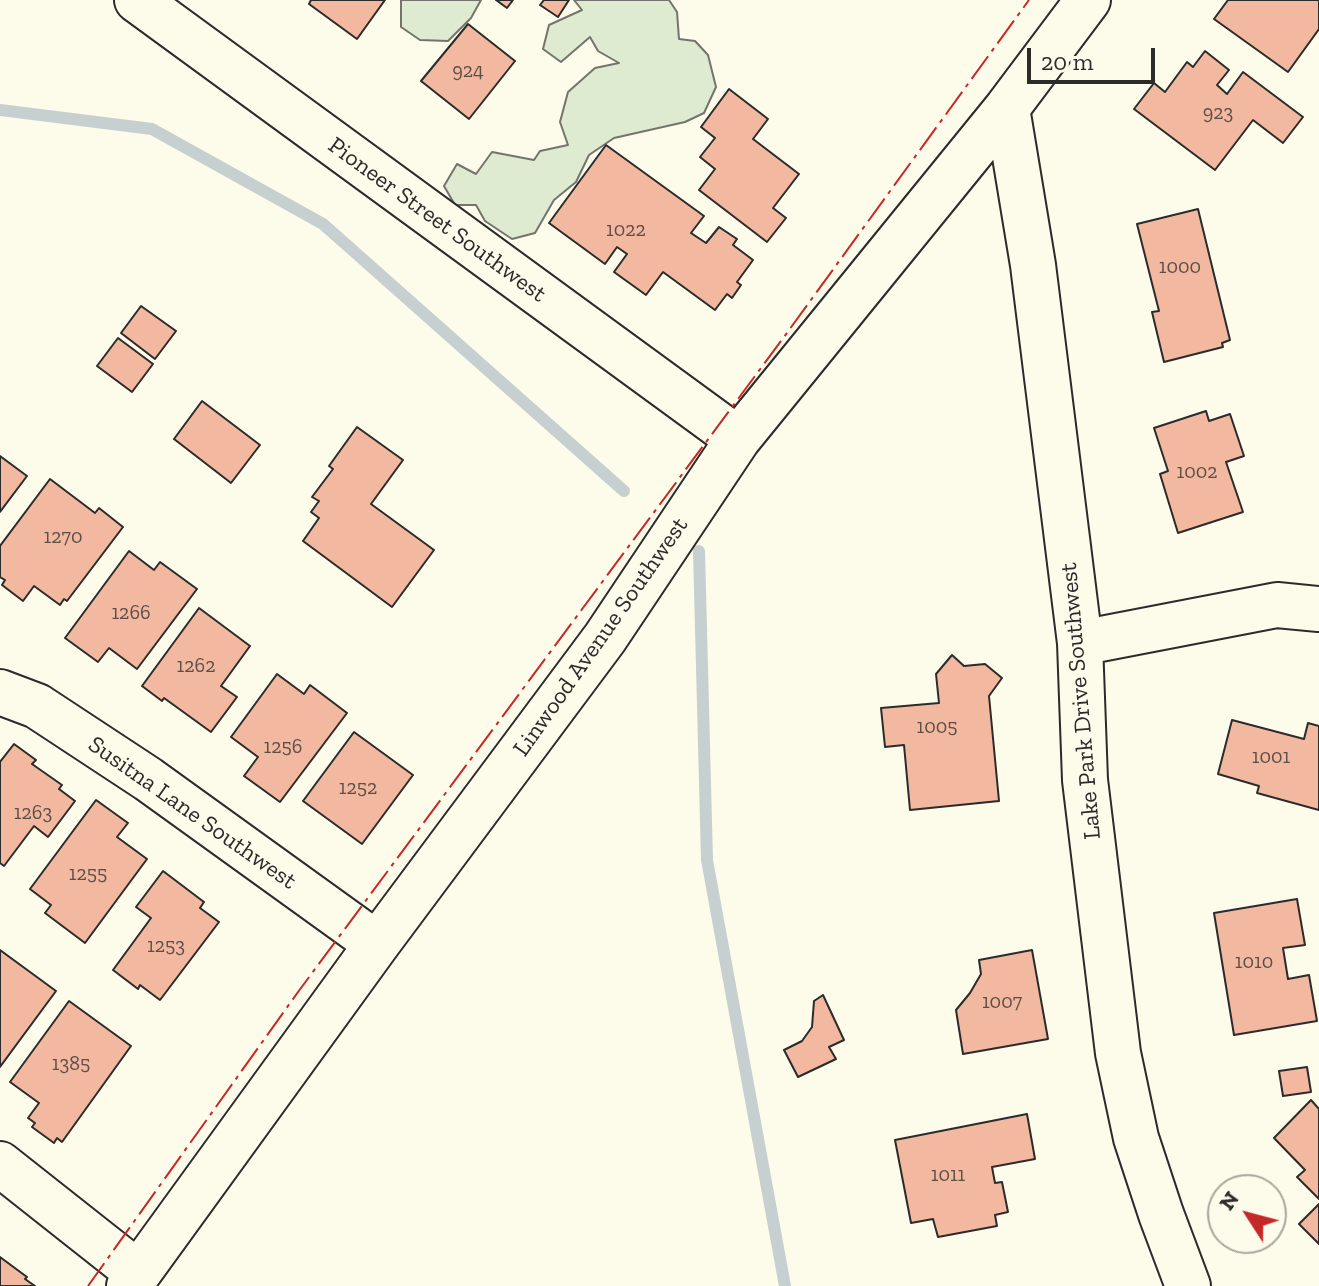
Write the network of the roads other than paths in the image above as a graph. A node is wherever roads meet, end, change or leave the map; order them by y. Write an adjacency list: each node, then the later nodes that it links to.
1 (137, 0): 4 (street, Pioneer Street Southwest)
2 (1088, 0): 3 (street, Linwood Avenue Southwest)
3 (1007, 108): 4 (street, Linwood Avenue Southwest); 6 (street, Lake Park Drive Southwest)
4 (738, 439): 8 (street, Linwood Avenue Southwest)
5 (1319, 609): 6 (street)
6 (1080, 643): 11 (street, Lake Park Drive Southwest)
7 (0, 692): 8 (street, Susitna Lane Southwest)
8 (377, 944): 10 (street, Linwood Avenue Southwest)
9 (0, 1164): 10 (street)
10 (133, 1280)
11 (1188, 1286)

